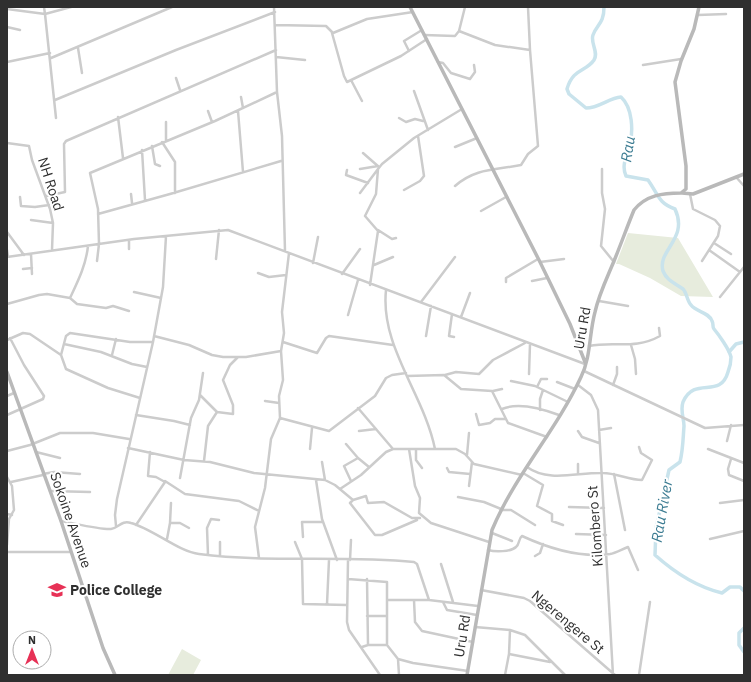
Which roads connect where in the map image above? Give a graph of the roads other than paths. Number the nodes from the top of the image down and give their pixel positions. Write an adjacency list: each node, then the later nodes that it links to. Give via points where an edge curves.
1 (44, 7): 12 (street)
2 (71, 7): 12 (street)
3 (172, 7): 23 (street)
4 (274, 7): 10 (street)
5 (410, 7): 11 (street)
6 (465, 7): 19 (street)
7 (528, 7): 25 (street)
8 (699, 7): 13 (street)
9 (7, 9): 12 (street)
10 (275, 12): 15 (street); 43 (street)
11 (413, 12): 18 (street); 20 (street, via 367,19)
12 (45, 14): 27 (street)
13 (698, 14): 14 (street); 30 (street)
14 (726, 14)
15 (275, 25): 20 (street, via 326,26); 24 (street)
16 (7, 27): 17 (street)
17 (20, 30)
18 (422, 30): 21 (street); 26 (street, via 404,41)
19 (459, 32): 21 (street, via 453,36); 25 (street, via 495,45)
20 (332, 33): 38 (street, via 345,81)
21 (424, 35): 22 (street)
22 (426, 39): 26 (street); 33 (street)
23 (78, 48): 29 (street); 36 (street)
24 (276, 50): 28 (street); 39 (street)
25 (530, 50): 69 (street, via 538,144 521,165)
26 (409, 52): 38 (street)
27 (50, 53): 29 (street); 32 (street)
28 (276, 57): 31 (street); 41 (street)
29 (51, 58): 43 (street)
30 (681, 59): 35 (street); 82 (street, via 675,82 686,166 686,188)
31 (305, 60)
32 (7, 62)
33 (438, 62): 34 (street, via 443,63 451,73 470,79 475,72); 46 (street)
34 (474, 65)
35 (643, 65)
36 (82, 73)
37 (176, 78): 39 (street)
38 (351, 80): 44 (street)
39 (180, 90): 49 (street)
40 (414, 91): 52 (street)
41 (277, 92): 45 (street); 66 (street)
42 (241, 97): 45 (street)
43 (55, 100): 50 (street)
44 (362, 101)
45 (243, 108): 48 (street)
46 (462, 109): 55 (street); 57 (street)
47 (208, 111): 54 (street)
48 (238, 111): 54 (street); 73 (street)
49 (118, 117): 65 (street); 85 (street, via 66,141 66,192)
50 (56, 118)
51 (399, 118): 52 (street, via 406,122 415,119)
52 (423, 121): 55 (street)
53 (166, 122): 58 (street)
54 (212, 122): 58 (street)
55 (428, 130): 56 (street)
56 (418, 136): 68 (street); 79 (street, via 424,176)
57 (476, 138): 62 (street); 69 (street)
58 (166, 140): 59 (street)
59 (162, 142): 61 (street); 80 (street, via 175,162)
60 (7, 143): 85 (street, NH Road, via 29,146)
61 (152, 146): 63 (street); 67 (street, via 155,164)
62 (455, 147)
63 (142, 150): 65 (street); 88 (street)
64 (363, 153): 68 (street)
65 (123, 158): 92 (street, via 90,173)
66 (281, 161): 73 (street); 110 (street)
67 (160, 166)
68 (378, 167): 70 (street); 76 (street); 96 (street, via 376,194 365,217)
69 (492, 168): 77 (street, via 473,174); 87 (street)
70 (360, 169)
71 (602, 169): 123 (street, via 605,214 601,246)
72 (347, 170): 76 (street, via 346,176)
73 (243, 172): 80 (street)
74 (744, 174): 75 (street)
75 (736, 177): 78 (street); 84 (street)
76 (368, 183): 81 (street)
77 (455, 186)
78 (744, 186)
79 (404, 190)
80 (175, 193): 88 (street)
81 (360, 193)
82 (681, 193): 84 (street, Uru Rd); 123 (street, Uru Rd, via 657,195 634,210)
83 (131, 194): 89 (street)
84 (690, 194): 102 (street, via 693,209 718,223 719,234)
85 (46, 196): 90 (street, NH Road)
86 (20, 197): 90 (street, via 21,206)
87 (506, 197): 91 (street); 121 (street)
88 (145, 200): 89 (street)
89 (132, 204): 92 (street)
90 (49, 205): 94 (street, NH Road)
91 (481, 211)
92 (98, 214): 103 (street)
93 (31, 220): 94 (street)
94 (53, 224): 108 (street, NH Road)
95 (219, 230): 98 (street); 110 (street, via 228,230); 118 (street)
96 (378, 230): 100 (street, via 392,239); 125 (street)
97 (7, 232): 114 (street)
98 (166, 236): 101 (street); 144 (street)
99 (318, 237): 124 (street)
100 (396, 238)
101 (129, 240): 103 (street); 105 (street)
102 (714, 243): 109 (street); 113 (street)
103 (99, 244): 104 (street); 120 (street)
104 (88, 246): 108 (street); 143 (street, via 84,267)
105 (129, 249)
106 (360, 249): 132 (street)
107 (7, 250): 115 (street)
108 (52, 250): 112 (street)
109 (709, 250): 122 (street); 129 (street)
110 (285, 251): 111 (street)
111 (289, 253): 124 (street); 133 (street)
112 (30, 254): 114 (street); 127 (street)
113 (731, 254)
114 (24, 255): 115 (street)
115 (8, 257)
116 (393, 257): 125 (street)
117 (454, 257): 146 (street)
118 (216, 259)
119 (564, 259): 121 (street)
120 (97, 261)
121 (539, 261): 134 (street); 136 (street, via 510,274)
122 (702, 261)
123 (614, 262): 145 (street, Uru Rd)
124 (313, 263): 132 (street)
125 (374, 266): 138 (street)
126 (744, 267): 129 (street)
127 (32, 268): 128 (street); 131 (street)
128 (22, 269)
129 (740, 272): 142 (street)
130 (258, 273): 133 (street, via 269,277)
131 (32, 274)
132 (342, 274): 135 (street)
133 (286, 275): 161 (street, via 282,312)
134 (547, 278): 137 (street); 172 (street, via 570,324)
135 (358, 280): 138 (street); 152 (street)
136 (506, 282)
137 (532, 282)
138 (370, 285): 139 (street)
139 (386, 290): 146 (street); 165 (street, via 385,313)
140 (134, 292): 144 (street)
141 (470, 293): 153 (street)
142 (720, 297)
143 (70, 298): 147 (street, via 43,294); 150 (street, via 77,304 106,308 113,306)
144 (161, 298): 155 (street)
145 (598, 300): 149 (street); 167 (street, Uru Rd)
146 (421, 302): 148 (street)
147 (7, 304)
148 (431, 306): 151 (street); 156 (street)
149 (628, 306)
150 (129, 311)
151 (452, 314): 153 (street); 157 (street, via 449,336)
152 (348, 316)
153 (461, 317): 162 (street)
154 (659, 328): 166 (street, via 659,337)
155 (154, 336): 160 (street); 171 (street, via 195,347 212,355)
156 (426, 336)
157 (454, 337)
158 (9, 339): 169 (street, via 24,333 30,334); 200 (street, via 44,395 42,399)
159 (116, 339): 160 (street); 163 (street, via 70,333); 170 (street)
160 (153, 342): 173 (street)
161 (283, 342): 165 (street, via 317,353 329,336); 168 (street)
162 (525, 342): 164 (street); 181 (street, via 493,360 480,374 456,372)
163 (64, 344): 169 (street); 170 (street)
164 (530, 344): 172 (street); 178 (street)
165 (393, 345): 180 (street)
166 (631, 345): 167 (street); 179 (street)
167 (589, 346): 172 (street, Uru Rd)
168 (281, 351): 171 (street); 197 (street, via 283,380)
169 (61, 355): 194 (street, via 66,369 108,388)
170 (112, 355): 173 (street, via 132,364)
171 (239, 357): 202 (street, via 230,365 223,381 234,412 230,415)
172 (585, 363): 175 (street, Uru Rd)
173 (147, 367): 194 (street)
174 (617, 367): 185 (street)
175 (584, 371): 185 (street); 187 (street, Uru Rd)
176 (7, 372): 191 (street, Sokoine Avenue)
177 (203, 373): 192 (street)
178 (529, 374)
179 (636, 374)
180 (406, 375): 181 (street); 198 (street, via 392,375 386,378 377,394); 231 (street, via 428,422)
181 (444, 375): 190 (street, via 461,389)
182 (547, 379): 186 (street, via 541,379)
183 (511, 381): 186 (street)
184 (557, 382): 187 (street)
185 (613, 385): 210 (street, via 685,416 706,428)
186 (537, 387): 189 (street)
187 (576, 387): 196 (street, Uru Rd); 215 (street, Kilombero St, via 595,400)
188 (502, 389): 190 (street)
189 (543, 390): 196 (street); 201 (street)
190 (492, 391): 199 (street)
191 (14, 393): 193 (street); 200 (street, Sokoine Avenue)
192 (200, 395): 202 (street); 209 (street)
193 (7, 396)
194 (140, 398): 205 (street)
195 (265, 401): 197 (street)
196 (568, 402): 206 (street, Uru Rd)
197 (279, 403): 207 (street)
198 (358, 408): 212 (street, via 329,431); 214 (street)
199 (502, 409): 201 (street, via 510,406); 208 (street)
200 (19, 410): 204 (street); 223 (street, Sokoine Avenue)
201 (540, 410): 206 (street)
202 (218, 412): 241 (street, via 208,426)
203 (476, 414): 208 (street, via 479,425 494,419)
204 (7, 415)
205 (136, 415): 209 (street); 220 (street)
206 (560, 415): 219 (street, Uru Rd)
207 (280, 418): 212 (street); 253 (street, via 271,439)
208 (505, 419): 219 (street, via 511,425)
209 (190, 425): 240 (street)
210 (731, 425): 211 (street); 221 (street)
211 (744, 425)
212 (312, 428): 227 (street)
213 (611, 428): 215 (street)
214 (376, 429): 216 (street); 228 (street)
215 (599, 430): 222 (street, Kilombero St)
216 (359, 431)
217 (578, 431): 222 (street, via 582,437)
218 (469, 433): 236 (street)
219 (547, 437): 247 (street, Uru Rd)
220 (129, 439): 223 (street, via 93,433 64,433); 226 (street)
221 (727, 441)
222 (599, 443): 250 (street, Kilombero St)
223 (32, 444): 233 (street); 234 (street, Sokoine Avenue)
224 (346, 444): 238 (street)
225 (640, 447): 257 (street, via 640,453 652,460 643,479)
226 (128, 448): 235 (street); 289 (street, via 116,505)
227 (310, 449)
228 (394, 449): 229 (street); 246 (street, via 386,452)
229 (409, 449): 230 (street); 281 (street, via 415,486 420,498 419,513)
230 (416, 449): 231 (street); 248 (street, via 416,460)
231 (435, 449): 236 (street, via 451,448)
232 (708, 449): 239 (street)
233 (7, 451)
234 (36, 452): 237 (street); 251 (street, Sokoine Avenue)
235 (150, 452): 240 (street); 262 (street, via 148,476)
236 (467, 455): 243 (street)
237 (60, 458)
238 (358, 458): 246 (street); 263 (street, via 344,466)
239 (731, 459): 244 (street); 264 (street, via 729,475)
240 (184, 460): 241 (street); 259 (street)
241 (204, 461): 253 (street)
242 (322, 462): 261 (street)
243 (472, 462): 254 (street); 255 (street)
244 (744, 463)
245 (578, 464): 256 (street)
246 (370, 467): 263 (street)
247 (527, 467): 255 (street, Uru Rd); 256 (street, via 542,474)
248 (422, 468)
249 (447, 468): 254 (street, via 448,472)
250 (601, 472): 256 (street); 257 (street); 276 (street, Kilombero St)
251 (43, 474): 252 (street); 265 (street); 268 (street, Sokoine Avenue)
252 (80, 474)
253 (266, 474): 260 (street); 278 (street)
254 (470, 474): 266 (street)
255 (522, 474): 277 (street, Uru Rd); 288 (street, via 542,484 536,505 552,514 552,521)
256 (578, 474)
257 (614, 474): 291 (street)
258 (7, 477): 265 (street)
259 (180, 478)
260 (316, 480): 261 (street); 284 (street)
261 (325, 480): 267 (street)
262 (165, 481): 278 (street, via 186,494 239,501); 286 (street)
263 (352, 481): 267 (street)
264 (744, 481)
265 (11, 482): 280 (street, via 14,510)
266 (468, 486)
267 (340, 489): 271 (street)
268 (49, 491): 269 (street); 283 (street, Sokoine Avenue)
269 (90, 492)
270 (458, 497): 277 (street, via 484,502)
271 (353, 500): 281 (street, via 366,496 368,503 384,502 412,518); 281 (street, via 350,503 375,535 382,535)
272 (744, 500): 273 (street)
273 (720, 502)
274 (171, 503): 285 (street)
275 (569, 507): 276 (street)
276 (604, 508): 295 (street, Kilombero St)
277 (501, 509): 287 (street, via 511,510); 293 (street, Uru Rd)
278 (258, 511): 313 (street, via 254,530)
279 (7, 514): 280 (street)
280 (12, 515): 305 (street, via 9,519)
281 (422, 518): 303 (street)
282 (219, 520): 310 (street, via 212,520 207,525)
283 (60, 521): 289 (street, via 111,529); 308 (street, Sokoine Avenue)
284 (323, 522): 296 (street, via 302,522); 316 (street)
285 (170, 524): 290 (street, via 180,523); 297 (street)
286 (136, 525): 289 (street, via 124,522); 297 (street)
287 (535, 525)
288 (563, 525)
289 (116, 526)
290 (189, 528)
291 (625, 530)
292 (744, 531): 298 (street)
293 (492, 533): 300 (street); 303 (street, Uru Rd)
294 (576, 534): 295 (street)
295 (606, 535): 309 (street, Kilombero St)
296 (303, 537)
297 (167, 539): 310 (street, via 188,552)
298 (710, 539)
299 (351, 540): 317 (street)
300 (512, 541)
301 (220, 542): 311 (street)
302 (295, 542): 314 (street)
303 (489, 542): 306 (street, Uru Rd)
304 (542, 544): 306 (street, via 522,536 514,549 495,552); 309 (street, via 569,552); 312 (street, via 540,553)
305 (7, 545)
306 (488, 550): 322 (street, Uru Rd)
307 (7, 552): 308 (street)
308 (70, 552): 345 (street, Sokoine Avenue)
309 (607, 554): 319 (street, via 628,547); 350 (street, Kilombero St)
310 (208, 555): 311 (street)
311 (220, 556): 313 (street)
312 (535, 556)
313 (259, 558): 314 (street)
314 (302, 559): 315 (street); 329 (street, via 303,604)
315 (329, 560): 316 (street); 329 (street)
316 (338, 560): 317 (street)
317 (349, 560): 320 (street); 325 (street, via 415,562)
318 (441, 564): 327 (street)
319 (638, 570)
320 (348, 579): 321 (street); 330 (street)
321 (366, 579): 323 (street, via 387,582); 333 (street)
322 (481, 590): 331 (street, Uru Rd); 350 (street, Ngerengere St, via 530,601)
323 (387, 600): 324 (street); 334 (street)
324 (414, 600): 325 (street); 337 (street, via 415,622 422,631)
325 (429, 600): 326 (street)
326 (442, 602): 327 (street); 332 (street, via 447,610)
327 (453, 602): 331 (street)
328 (650, 602): 351 (street)
329 (327, 604): 330 (street)
330 (347, 605): 340 (street, via 350,630)
331 (478, 606): 332 (street, Uru Rd)
332 (477, 614): 335 (street, Uru Rd)
333 (367, 616): 334 (street); 339 (street)
334 (387, 616): 338 (street)
335 (475, 627): 336 (street); 337 (street, Uru Rd)
336 (510, 630): 341 (street); 343 (street, via 525,635)
337 (473, 642): 344 (street, Uru Rd)
338 (387, 644): 339 (street); 342 (street)
339 (368, 645): 340 (street)
340 (362, 647): 346 (street)
341 (509, 654): 343 (street); 348 (street)
342 (398, 659): 344 (street); 347 (street)
343 (551, 662): 349 (street)
344 (467, 673)
345 (115, 675)
346 (380, 675)
347 (399, 675)
348 (505, 675)
349 (565, 675)
350 (614, 675)
351 (639, 675)

